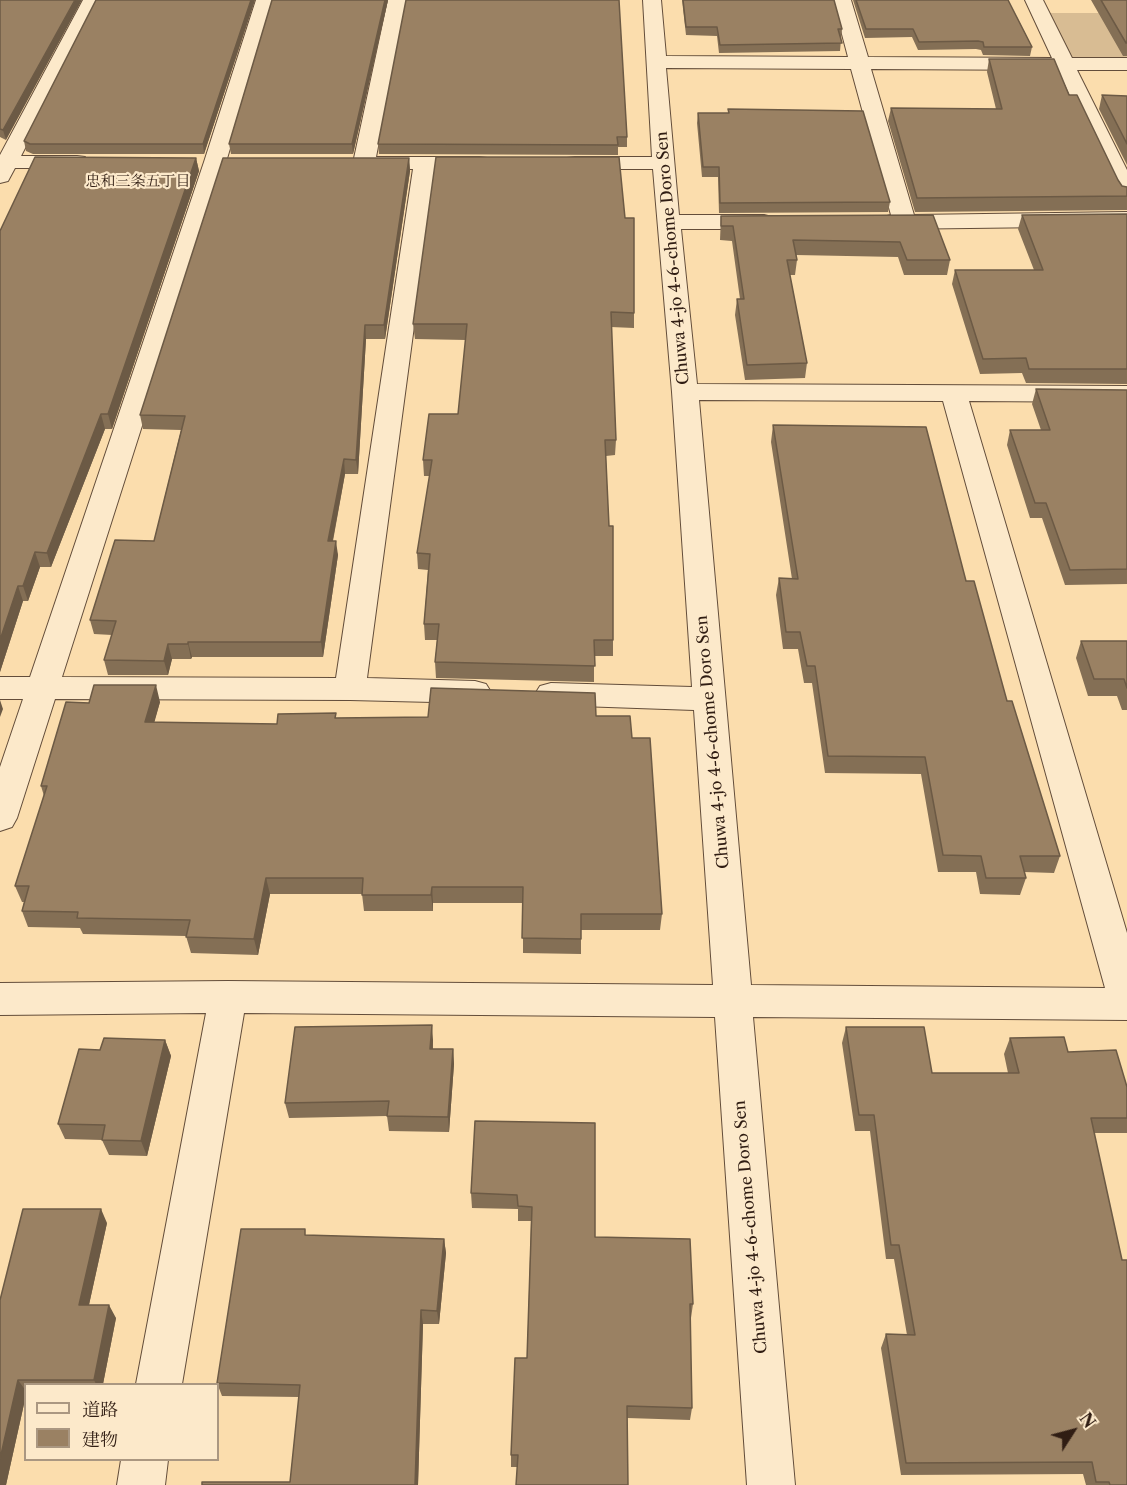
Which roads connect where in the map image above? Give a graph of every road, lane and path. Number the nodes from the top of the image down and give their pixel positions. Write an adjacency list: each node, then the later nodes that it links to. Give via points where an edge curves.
1 (92, 0): 18 (street)
2 (265, 0): 29 (street)
3 (397, 0): 13 (street)
4 (652, 0): 7 (street, Chuwa 4-jo 4-6-chome Doro Sen)
5 (842, 0): 8 (street)
6 (1034, 0): 9 (street)
7 (657, 62): 8 (street); 17 (street, Chuwa 4-jo 4-6-chome Doro Sen)
8 (861, 62): 9 (street); 24 (street)
9 (1064, 64): 10 (street); 19 (street)
10 (1127, 64)
11 (100, 162): 18 (street)
12 (341, 162): 13 (street)
13 (363, 163): 14 (street)
14 (425, 163): 15 (street); 30 (street)
15 (497, 163)
16 (556, 163): 17 (street)
17 (663, 163): 21 (street, Chuwa 4-jo 4-6-chome Doro Sen)
18 (2, 167)
19 (1127, 193)
20 (1127, 219): 24 (street)
21 (670, 222): 22 (street); 25 (street, Chuwa 4-jo 4-6-chome Doro Sen)
22 (787, 222)
23 (869, 222): 24 (street)
24 (904, 222)
25 (685, 392): 26 (street); 31 (street, Chuwa 4-jo 4-6-chome Doro Sen)
26 (954, 394): 27 (street); 34 (street)
27 (1127, 394)
28 (0, 688): 29 (street)
29 (44, 688): 30 (street); 32 (street)
30 (350, 689): 31 (street)
31 (709, 699): 36 (street, Chuwa 4-jo 4-6-chome Doro Sen)
32 (0, 818)
33 (228, 997): 35 (street); 36 (street); 38 (street)
34 (1127, 997)
35 (0, 999)
36 (733, 1000): 37 (street); 41 (street, Chuwa 4-jo 4-6-chome Doro Sen)
37 (1127, 1004)
38 (159, 1383)
39 (145, 1461): 40 (street)
40 (141, 1485)
41 (771, 1485)

